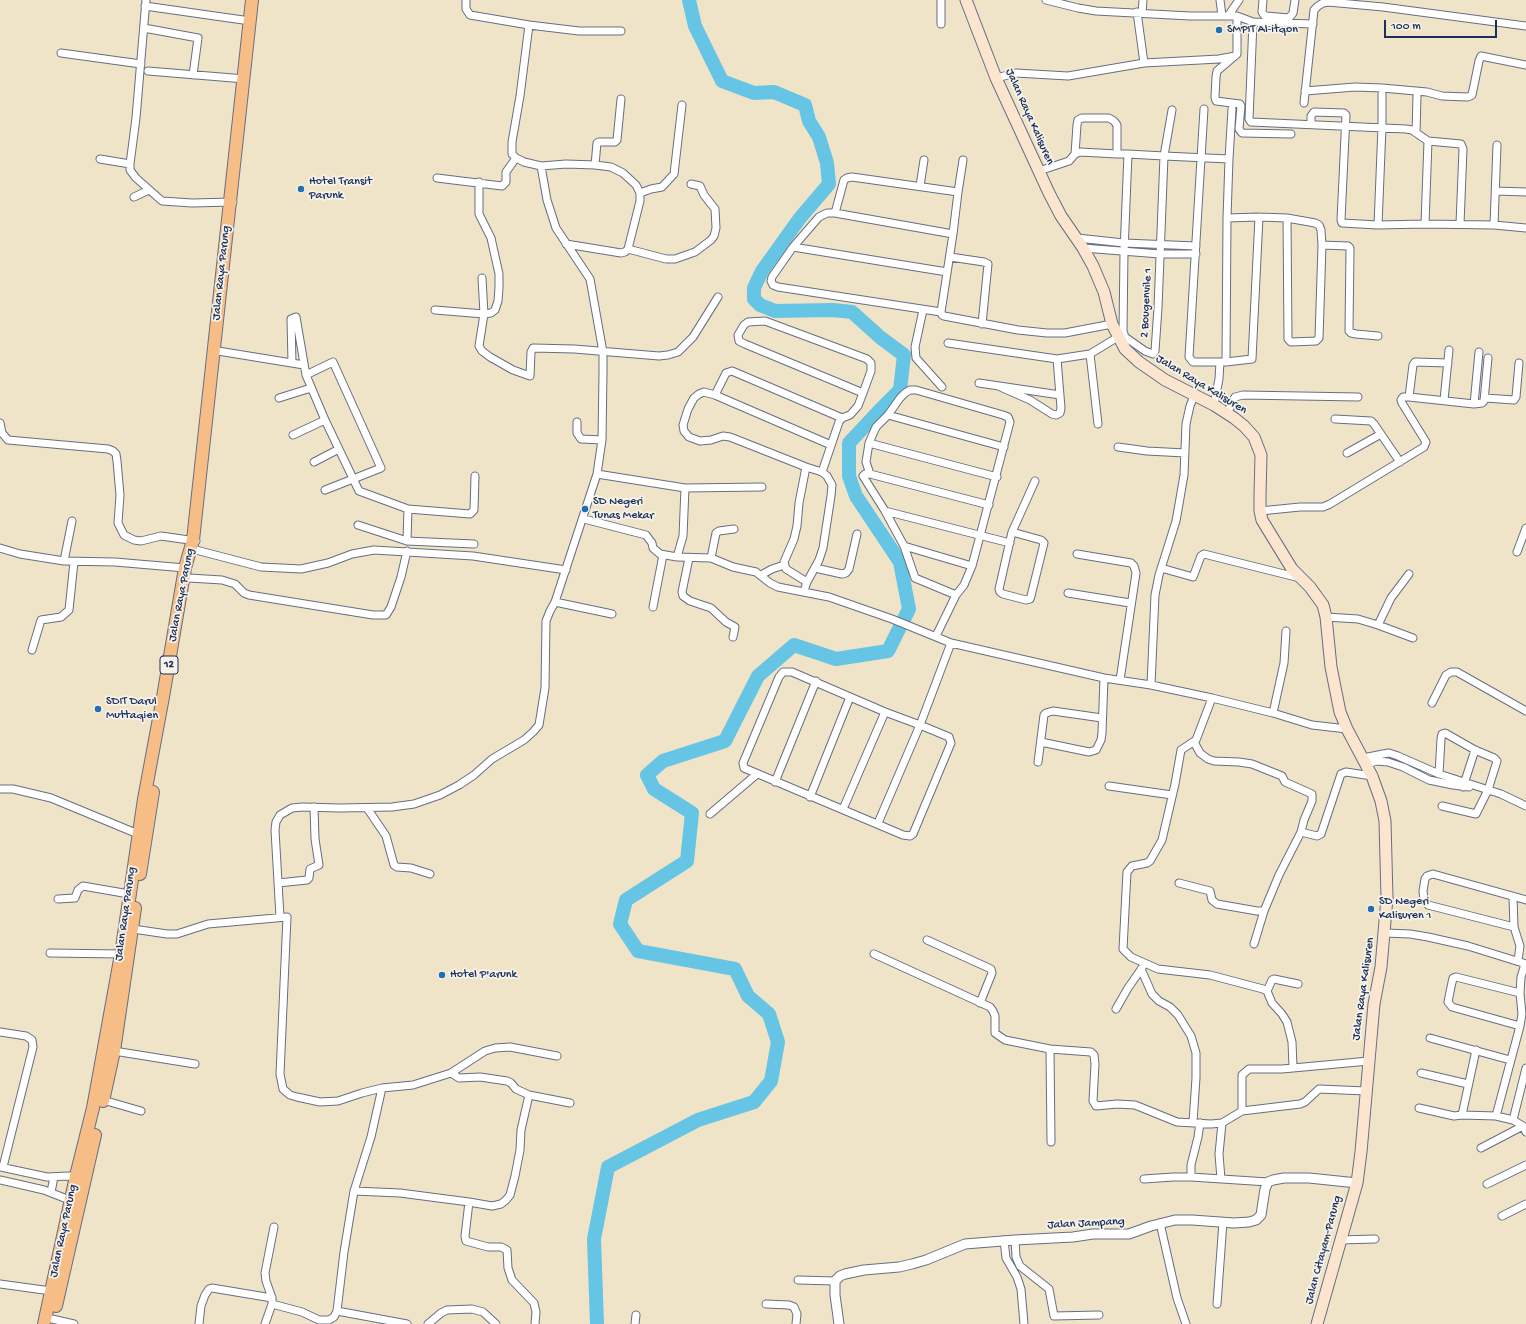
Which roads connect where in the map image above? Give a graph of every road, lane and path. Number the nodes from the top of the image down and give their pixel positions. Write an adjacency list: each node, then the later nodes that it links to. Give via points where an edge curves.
1 (252, 0): 16 (highway, Jalan Raya Parung / 12)
2 (258, 0): 32 (highway, Jalan Raya Parung / 12)
3 (466, 0): 20 (street, via 466,9 470,14)
4 (941, 0): 18 (street)
5 (966, 0): 31 (main road, Jalan Raya Kalisuren)
6 (1046, 0): 13 (street, via 1096,11)
7 (1143, 0): 13 (street)
8 (1220, 0): 14 (street)
9 (1239, 0): 14 (street)
10 (1263, 0): 11 (street, via 1264,15 1289,18 1293,13)
11 (1295, 0)
12 (145, 3): 16 (street); 22 (street)
13 (1139, 12): 14 (street); 26 (street)
14 (1225, 16): 15 (street)
15 (1238, 16): 17 (street); 25 (street, via 1238,54)
16 (250, 20): 32 (highway, Jalan Raya Parung / 12)
17 (1253, 22): 19 (street); 42 (street, via 1249,119 1251,122)
18 (941, 24)
19 (1313, 24): 21 (street, via 1314,10 1322,3 1328,2); 33 (street)
20 (529, 25): 23 (street, via 579,31); 53 (street, via 512,142 512,154)
21 (1526, 26)
22 (144, 28): 27 (street); 30 (street, via 198,38)
23 (621, 31)
24 (62, 53): 27 (street)
25 (1235, 56): 26 (street); 46 (street, via 1217,71 1216,101 1242,106 1242,133)
26 (1144, 63): 31 (street, via 1068,76 1016,73)
27 (141, 64): 59 (street)
28 (1526, 65): 33 (street, via 1482,56 1472,95 1468,97 1355,87)
29 (148, 71): 30 (street)
30 (194, 75): 32 (street)
31 (996, 78): 62 (main road, Jalan Raya Kalisuren)
32 (246, 79): 73 (highway, Jalan Raya Parung / 12)
33 (1305, 91): 37 (street)
34 (1382, 94): 44 (street)
35 (1416, 95): 45 (street)
36 (621, 99): 60 (street, via 616,140 597,143)
37 (1304, 103)
38 (682, 105): 71 (street, via 674,174 662,187)
39 (1204, 109): 54 (street)
40 (1232, 109): 56 (street)
41 (1172, 110): 52 (street, 2 Bougenvile 1)
42 (1311, 124): 43 (street); 43 (street, via 1312,113 1323,113 1345,114)
43 (1346, 125): 44 (street); 78 (street, via 1341,220 1344,224)
44 (1382, 127): 45 (street, via 1406,128); 78 (street)
45 (1416, 133): 47 (street)
46 (1290, 134)
47 (1428, 140): 79 (street); 80 (street, via 1458,143 1462,146)
48 (1497, 145): 68 (street)
49 (1075, 154): 50 (street); 50 (street, via 1077,125 1078,120 1082,118 1109,118 1114,121 1117,125); 62 (street, via 1069,161)
50 (1117, 154): 51 (street)
51 (1128, 154): 52 (street); 86 (street)
52 (1164, 156): 54 (street); 88 (street, 2 Bougenvile 1)
53 (516, 158): 61 (street); 64 (street, via 506,172 505,185)
54 (1201, 158): 56 (street); 89 (street)
55 (100, 159): 59 (street)
56 (1229, 159): 76 (street)
57 (924, 160): 66 (street)
58 (963, 160): 69 (street)
59 (130, 164): 67 (street, via 130,170)
60 (595, 165): 61 (street); 71 (street, via 611,167 623,174 636,185)
61 (541, 166): 85 (street, via 547,200 556,228)
62 (1039, 171): 84 (main road, Jalan Raya Kalisuren, via 1061,216)
63 (437, 178): 64 (street)
64 (479, 182): 103 (street, via 479,214 491,238 499,274 495,310)
65 (691, 184): 92 (street, via 700,186 715,209 714,236 695,252 675,259)
66 (920, 186): 69 (street); 74 (street, via 846,178)
67 (149, 190): 72 (street); 73 (street, via 162,201)
68 (1496, 191): 70 (street); 81 (street)
69 (958, 192): 83 (street)
70 (1526, 192)
71 (640, 193): 92 (street)
72 (134, 197)
73 (231, 202): 110 (highway, Jalan Raya Parung / 12); 182 (highway, Jalan Raya Parung / 12)
74 (835, 213): 83 (street); 90 (street, via 819,217)
75 (1259, 217): 76 (street); 77 (street); 116 (street, via 1253,357 1251,360)
76 (1227, 218): 116 (street)
77 (1287, 218): 87 (street, via 1319,225); 87 (street, via 1288,339 1291,342 1316,341 1319,338)
78 (1378, 224): 79 (street)
79 (1425, 224): 80 (street)
80 (1460, 224): 81 (street)
81 (1494, 225): 82 (street)
82 (1526, 228)
83 (953, 234): 96 (street)
84 (1077, 238): 86 (street); 91 (main road, Jalan Raya Kalisuren)
85 (566, 244): 92 (street, via 620,253); 111 (street, via 590,279)
86 (1124, 244): 88 (street); 93 (street)
87 (1322, 245): 106 (street, via 1350,248 1349,330 1351,333)
88 (1160, 246): 89 (street); 94 (street, 2 Bougenvile 1)
89 (1196, 246): 95 (street)
90 (793, 247): 97 (street); 101 (street, via 772,277 773,285)
91 (1083, 248): 93 (street); 105 (main road, Jalan Raya Kalisuren, via 1104,292)
92 (628, 249)
93 (1124, 252): 94 (street); 94 (street, 2 Bougenvile 1, via 1123,330 1125,337 1150,354 1154,353)
94 (1160, 254): 95 (street)
95 (1196, 254): 116 (street, via 1188,357 1193,362)
96 (950, 257): 97 (street); 104 (street, via 988,264)
97 (947, 272): 102 (street)
98 (482, 278): 103 (street)
99 (718, 297): 111 (street, via 693,337 678,352 659,356)
100 (435, 310): 103 (street)
101 (923, 310): 102 (street); 124 (street, via 915,347 916,358)
102 (941, 312): 104 (street, via 944,316)
103 (484, 314): 111 (street, via 480,348 498,363 528,377 531,375 533,348)
104 (982, 324): 105 (street, via 1018,330 1065,333)
105 (1112, 324): 107 (main road, Jalan Raya Kalisuren)
106 (1378, 336)
107 (1118, 337): 113 (street); 129 (main road, Jalan Raya Kalisuren, via 1125,349 1139,362)
108 (948, 343): 115 (street)
109 (1449, 350): 117 (street)
110 (218, 351): 119 (street); 182 (highway, Jalan Raya Parung / 12)
111 (602, 352): 147 (street)
112 (1479, 352): 135 (street)
113 (1090, 354): 115 (street); 144 (street)
114 (1488, 358): 133 (street)
115 (1057, 359): 128 (street)
116 (1223, 362): 136 (street)
117 (1448, 363): 131 (street, via 1414,362); 134 (street)
118 (1519, 363): 133 (street, via 1514,400)
119 (292, 364): 120 (street); 120 (street, via 292,318 296,317)
120 (304, 365): 121 (street)
121 (306, 375): 125 (street); 163 (street, via 333,362 381,468)
122 (979, 383): 123 (street)
123 (998, 386): 128 (street); 128 (street, via 1056,415 1060,413 1061,408)
124 (942, 387)
125 (311, 388): 132 (street); 141 (street)
126 (863, 393): 126 (street, via 872,368 869,360 765,321 748,322 738,335 739,341 745,344); 139 (street, via 855,410)
127 (715, 395): 139 (street, via 726,373 732,371); 149 (street); 157 (street, via 704,392 694,398 683,425 689,437 700,441 730,437)
128 (1060, 395)
129 (1194, 396): 136 (main road, Jalan Raya Kalisuren); 154 (street, via 1186,424)
130 (1358, 397): 137 (street, via 1243,394 1235,397)
131 (1409, 397): 134 (street); 156 (street, via 1403,397 1402,403 1426,444)
132 (279, 398)
133 (1485, 398): 135 (street, via 1482,403)
134 (1444, 400): 135 (street)
135 (1474, 404)
136 (1214, 405): 137 (main road, Jalan Raya Kalisuren)
137 (1228, 414): 170 (main road, Jalan Raya Kalisuren, via 1254,437 1261,455)
138 (888, 415): 148 (street, via 876,428); 150 (street); 150 (street, via 905,392 916,390 1008,417 1010,422)
139 (842, 418): 149 (street)
140 (1335, 418): 145 (street, via 1371,421)
141 (325, 420): 146 (street); 152 (street)
142 (577, 422): 147 (street, via 577,433 581,439)
143 (0, 423): 182 (street, via 2,433 8,440 113,451 116,454 119,488 118,523 124,535 141,541 161,536)
144 (1098, 424)
145 (1381, 434): 153 (street); 156 (street)
146 (293, 435)
147 (602, 440): 159 (street)
148 (869, 443): 160 (street, via 866,462); 162 (street)
149 (830, 445): 158 (street)
150 (1004, 447): 162 (street)
151 (1118, 447): 154 (street)
152 (339, 450): 155 (street); 163 (street)
153 (1347, 453)
154 (1185, 454): 198 (street, via 1176,521)
155 (314, 462)
156 (1400, 462): 170 (street, via 1330,504)
157 (806, 467): 158 (street); 195 (street, via 796,532)
158 (822, 472): 197 (street, via 832,485 823,548)
159 (597, 474): 166 (street); 172 (street)
160 (870, 474): 168 (street); 171 (street, via 865,474 863,478)
161 (474, 476): 169 (street, via 474,510 470,514)
162 (997, 477): 168 (street)
163 (353, 479): 167 (street); 169 (street, via 359,490)
164 (1035, 481): 177 (street)
165 (762, 487): 166 (street)
166 (685, 488): 190 (street, via 683,536)
167 (325, 490)
168 (989, 505): 179 (street)
169 (408, 509): 180 (street)
170 (1260, 510): 203 (main road, Jalan Raya Kalisuren, via 1262,520 1285,559)
171 (885, 511): 179 (street); 184 (street)
172 (584, 519): 189 (street, via 643,534 649,537 656,552); 199 (street)
173 (72, 521): 193 (street)
174 (358, 525): 180 (street)
175 (1526, 528): 187 (street)
176 (734, 529): 192 (street, via 716,533)
177 (1012, 532): 181 (street); 181 (street, via 1041,540 1044,544 1030,599 1000,592)
178 (857, 534): 197 (street, via 846,573)
179 (981, 536): 181 (street); 196 (street)
180 (407, 541): 183 (street)
181 (1010, 543)
182 (196, 544): 186 (street, via 248,565 301,569 364,551); 200 (highway, Jalan Raya Parung / 12)
183 (474, 544)
184 (904, 546): 196 (street); 207 (street, via 915,578)
185 (0, 548): 193 (street)
186 (407, 551): 199 (street, via 473,556); 200 (street, via 401,577 386,615 248,595 235,584)
187 (1517, 552)
188 (1077, 554): 209 (street, via 1131,563 1136,573)
189 (663, 555): 190 (street); 210 (street)
190 (677, 557): 191 (street)
191 (689, 558): 192 (street); 216 (street, via 683,596 711,608 735,627)
192 (711, 558): 202 (street)
193 (64, 561): 194 (street)
194 (74, 562): 200 (street, via 115,562); 219 (street, via 69,610 61,617 41,620)
195 (784, 565): 202 (street); 204 (street)
196 (972, 566): 207 (street, via 964,585)
197 (815, 568): 204 (street)
198 (1161, 568): 203 (street, via 1193,577 1204,554); 223 (street, via 1155,594)
199 (566, 570): 208 (street)
200 (187, 573): 255 (highway, Jalan Raya Parung / 12, via 170,656)
201 (1409, 574): 213 (street, via 1391,598)
202 (761, 575): 205 (street, via 778,587)
203 (1301, 578): 212 (main road, Jalan Raya Kalisuren, via 1323,605)
204 (807, 582): 205 (street)
205 (804, 591): 215 (street, via 822,594)
206 (1068, 593): 209 (street)
207 (956, 595): 215 (street)
208 (555, 602): 211 (street); 251 (street, via 546,621 544,694 539,725 534,732 492,759 459,785 440,794 414,804)
209 (1130, 603): 221 (street)
210 (654, 607)
211 (612, 614)
212 (1326, 617): 213 (street, via 1358,619); 232 (main road, Jalan Raya Kalisuren, via 1331,667 1340,712)
213 (1378, 625): 217 (street)
214 (1286, 631): 229 (street, via 1284,663)
215 (936, 636): 218 (street)
216 (733, 637)
217 (1413, 638)
218 (951, 644): 220 (street); 231 (street)
219 (32, 650)
220 (1104, 678): 221 (street); 230 (street)
221 (1120, 680): 223 (street)
222 (816, 681): 224 (street); 238 (street, via 792,672 781,673 743,763 744,768); 241 (street)
223 (1151, 684): 225 (street)
224 (850, 697): 228 (street); 247 (street)
225 (1212, 698): 229 (street); 234 (street)
226 (1432, 703): 227 (street, via 1446,675 1457,672)
227 (1526, 711)
228 (885, 712): 231 (street); 252 (street)
229 (1273, 713): 232 (street, via 1312,725)
230 (1102, 718): 233 (street, via 1048,711 1044,715); 233 (street, via 1101,740 1092,752)
231 (920, 725): 254 (street); 254 (street, via 949,737 951,743 913,834 903,835)
232 (1347, 729): 236 (main road, Jalan Raya Kalisuren)
233 (1041, 742): 237 (street)
234 (1194, 742): 246 (street, via 1181,750); 256 (street, via 1200,753 1208,759 1252,764 1282,776 1285,782 1312,794 1312,801)
235 (1475, 750): 239 (street, via 1444,734); 242 (street); 245 (street, via 1497,761)
236 (1365, 761): 239 (street, via 1389,753); 240 (main road, Jalan Raya Kalisuren); 242 (street, via 1388,762 1429,780)
237 (1038, 762)
238 (757, 774): 241 (street); 253 (street)
239 (1439, 774): 242 (street)
240 (1372, 776): 256 (street, via 1348,772 1341,774 1320,834 1317,836); 268 (main road, Jalan Raya Kalisuren, via 1385,821)
241 (775, 782): 247 (street)
242 (1464, 785): 245 (street)
243 (1109, 786): 246 (street)
244 (0, 788): 255 (street, via 51,798)
245 (1488, 790): 248 (street, via 1476,814); 249 (street)
246 (1172, 795): 275 (street, via 1162,840 1156,853 1147,863 1132,866 1127,872 1123,949)
247 (810, 796): 252 (street)
248 (1442, 806)
249 (1526, 806)
250 (314, 807): 251 (street); 258 (street, via 286,811 276,822); 258 (street, via 319,865 310,869 307,880)
251 (367, 808): 257 (street, via 386,836 394,865)
252 (843, 810): 254 (street)
253 (710, 814)
254 (878, 824)
255 (142, 827): 260 (highway, Jalan Raya Parung / 12); 267 (highway, Jalan Raya Parung / 12)
256 (1300, 832): 264 (street)
257 (430, 874)
258 (278, 883): 265 (street)
259 (1179, 883): 264 (street, via 1210,890 1212,900 1217,904)
260 (129, 894): 262 (street, via 83,886 75,898); 272 (highway, Jalan Raya Parung / 12)
261 (1513, 897): 263 (street); 266 (street); 266 (street, via 1433,874 1425,879 1423,891 1424,900 1428,905)
262 (58, 899)
263 (1526, 900)
264 (1264, 911): 270 (street)
265 (280, 918): 267 (street, via 208,924 177,934); 296 (street, via 287,917 280,1074 283,1089 290,1095 320,1102 338,1101)
266 (1514, 927): 274 (street)
267 (133, 929): 286 (highway, Jalan Raya Parung / 12)
268 (1385, 933): 274 (street, via 1428,937); 289 (main road, Jalan Raya Kalisuren, via 1374,1004)
269 (927, 940): 279 (street, via 991,969 992,973)
270 (1254, 944)
271 (50, 953): 272 (street)
272 (120, 954): 316 (highway, Jalan Raya Parung / 12)
273 (874, 954): 279 (street)
274 (1523, 963): 278 (street)
275 (1143, 967): 277 (street, via 1210,975 1258,986); 280 (street); 307 (street, via 1152,994 1178,1015 1191,1036 1196,1053)
276 (1298, 984): 277 (street, via 1274,979)
277 (1267, 991): 291 (street, via 1272,1004 1289,1026)
278 (1520, 993): 281 (street); 281 (street, via 1456,976 1453,978 1448,1002 1452,1007)
279 (980, 1003): 284 (street, via 993,1011 994,1030 999,1037 1015,1043)
280 (1116, 1009)
281 (1520, 1026): 288 (street)
282 (0, 1032): 313 (street, via 26,1036 32,1040 33,1047)
283 (1430, 1038): 285 (street)
284 (1050, 1049): 307 (street, via 1093,1053 1095,1106 1135,1106 1177,1122); 310 (street)
285 (1476, 1050): 288 (street); 295 (street)
286 (114, 1051): 290 (street); 299 (highway, Jalan Raya Parung / 12)
287 (557, 1056): 293 (street, via 510,1047 495,1048 485,1051)
288 (1510, 1060): 305 (street)
289 (1369, 1061): 291 (street); 297 (main road, Jalan Raya Kalisuren)
290 (195, 1064)
291 (1293, 1067): 303 (street, via 1246,1071 1242,1075)
292 (1526, 1070): 306 (street)
293 (451, 1073): 296 (street, via 413,1085); 298 (street, via 459,1078 480,1077 507,1081)
294 (1421, 1073): 295 (street)
295 (1468, 1084): 304 (street)
296 (382, 1088): 325 (street, via 369,1145)
297 (1366, 1091): 303 (street, via 1319,1089 1300,1104); 322 (main road, Jalan Raya Kalisuren, via 1362,1152)
298 (529, 1095): 300 (street); 328 (street, via 510,1196 500,1204 492,1206)
299 (103, 1100): 302 (street); 316 (highway, Jalan Raya Parung / 12)
300 (570, 1103)
301 (1419, 1108): 304 (street, via 1454,1116)
302 (141, 1111)
303 (1242, 1111): 308 (street)
304 (1462, 1115): 305 (street)
305 (1496, 1116): 306 (street)
306 (1513, 1120): 309 (street)
307 (1196, 1122): 308 (street); 317 (street, via 1198,1137 1191,1164)
308 (1222, 1123): 319 (street, via 1219,1154)
309 (1524, 1129): 311 (street)
310 (1051, 1142)
311 (1482, 1148)
312 (1526, 1165): 323 (street)
313 (2, 1167): 314 (street)
314 (36, 1175): 315 (street); 324 (street)
315 (54, 1177): 316 (street); 326 (street)
316 (80, 1177): 327 (highway, Jalan Raya Parung / 12)
317 (1191, 1177): 318 (street); 319 (street)
318 (1144, 1179)
319 (1221, 1179): 321 (street)
320 (0, 1180): 324 (street)
321 (1268, 1182): 322 (street, via 1284,1178); 331 (street, Jalan Jampang, via 1259,1218 1242,1223)
322 (1357, 1182): 337 (main road, Jalan Citayam-Parung)
323 (1487, 1184)
324 (34, 1187): 326 (street)
325 (354, 1191): 328 (street, via 400,1193); 345 (street)
326 (51, 1192): 327 (street)
327 (75, 1202): 341 (highway, Jalan Raya Parung / 12); 348 (highway, Jalan Raya Parung / 12, via 61,1288)
328 (469, 1202): 355 (street, via 466,1241 507,1250 512,1280 534,1303)
329 (1526, 1204): 330 (street)
330 (1502, 1216)
331 (1223, 1222): 332 (street, Jalan Jampang, via 1175,1220); 344 (street)
332 (1160, 1223): 336 (street, Jalan Jampang, via 1129,1234); 360 (street, via 1177,1298)
333 (274, 1227): 342 (street, via 265,1273)
334 (1375, 1239): 337 (street)
335 (1004, 1240): 336 (street, Jalan Jampang); 339 (street, Jalan Jampang, via 965,1244 912,1264 845,1274); 359 (street, via 1006,1258 1021,1289)
336 (1015, 1240): 347 (street, via 1016,1257 1020,1266 1049,1290 1054,1316)
337 (1340, 1240): 361 (main road, Jalan Citayam-Parung)
338 (798, 1280): 339 (street)
339 (835, 1281): 358 (street)
340 (0, 1284): 341 (street)
341 (51, 1291): 348 (highway, Jalan Raya Parung / 12)
342 (272, 1301): 345 (street, via 325,1321 332,1319); 350 (street, via 212,1288 205,1295 201,1306); 351 (street)
343 (766, 1304): 357 (street, via 794,1307 797,1314)
344 (1217, 1304)
345 (337, 1311): 352 (street)
346 (636, 1315): 356 (street)
347 (1100, 1315)
348 (49, 1322): 349 (street)
349 (74, 1324)
350 (199, 1324)
351 (264, 1324)
352 (407, 1324)
353 (428, 1324): 354 (street, via 447,1310 472,1309 483,1312)
354 (496, 1324)
355 (535, 1324)
356 (635, 1324)
357 (796, 1324)
358 (839, 1324)
359 (1024, 1324)
360 (1186, 1324)
361 (1317, 1324)

